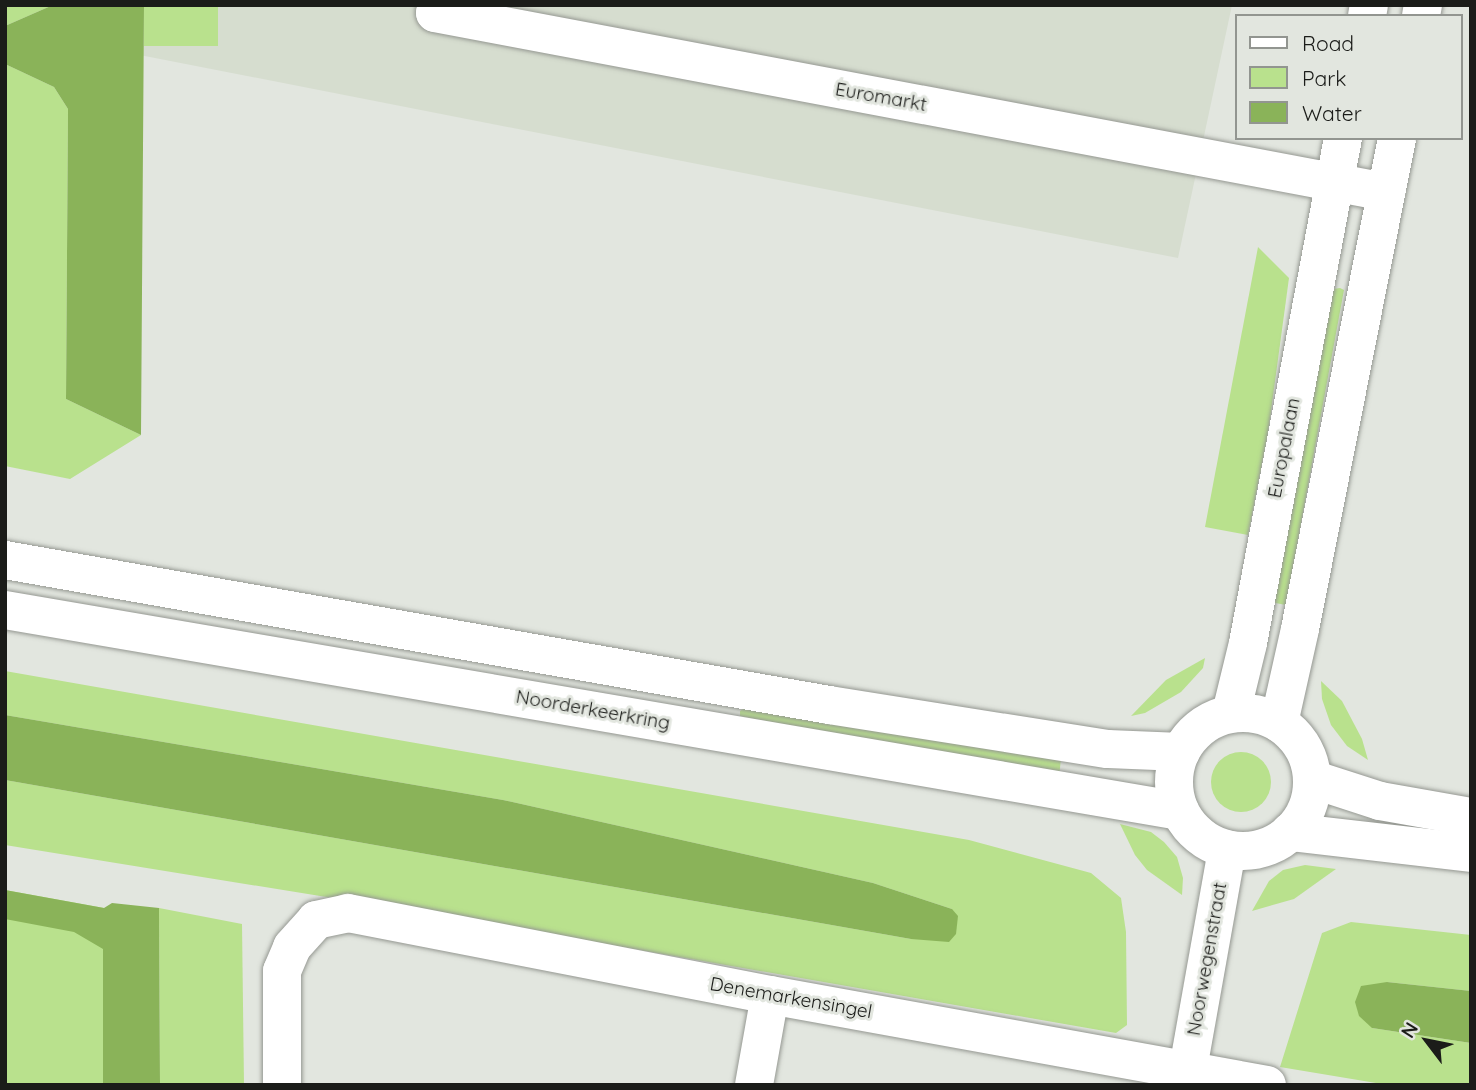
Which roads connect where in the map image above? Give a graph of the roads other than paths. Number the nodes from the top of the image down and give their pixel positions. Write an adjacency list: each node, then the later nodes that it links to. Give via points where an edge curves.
1 (437, 5): 4 (street, Euromarkt, via 435,13 449,16)
2 (1343, 140): 4 (street, Europalaan)
3 (1397, 140): 5 (street)
4 (1335, 182): 5 (street); 8 (street, Europalaan)
5 (1386, 192): 9 (street)
6 (5, 560): 10 (street, via 829,705 1108,749)
7 (5, 610): 12 (street, Noorderkeerkring)
8 (1231, 713): 9 (street, via 1255,714); 10 (street, via 1201,726)
9 (1279, 723): 11 (street, via 1302,747)
10 (1181, 752): 12 (street, via 1174,782)
11 (1312, 779): 13 (street, via 1380,801); 14 (street, via 1307,808)
12 (1180, 811): 15 (street, via 1205,839)
13 (1471, 817)
14 (1290, 832): 15 (street, via 1261,848); 16 (street)
15 (1227, 849): 18 (street, Noorwegenstraat)
16 (1471, 853)
17 (770, 995): 18 (street, Denemarkensingel); 19 (street, Denemarkensingel, via 348,913 316,920 292,947 282,971); 20 (street)
18 (1188, 1069): 21 (street, Denemarkensingel)
19 (282, 1085)
20 (754, 1085)
21 (1267, 1085)

